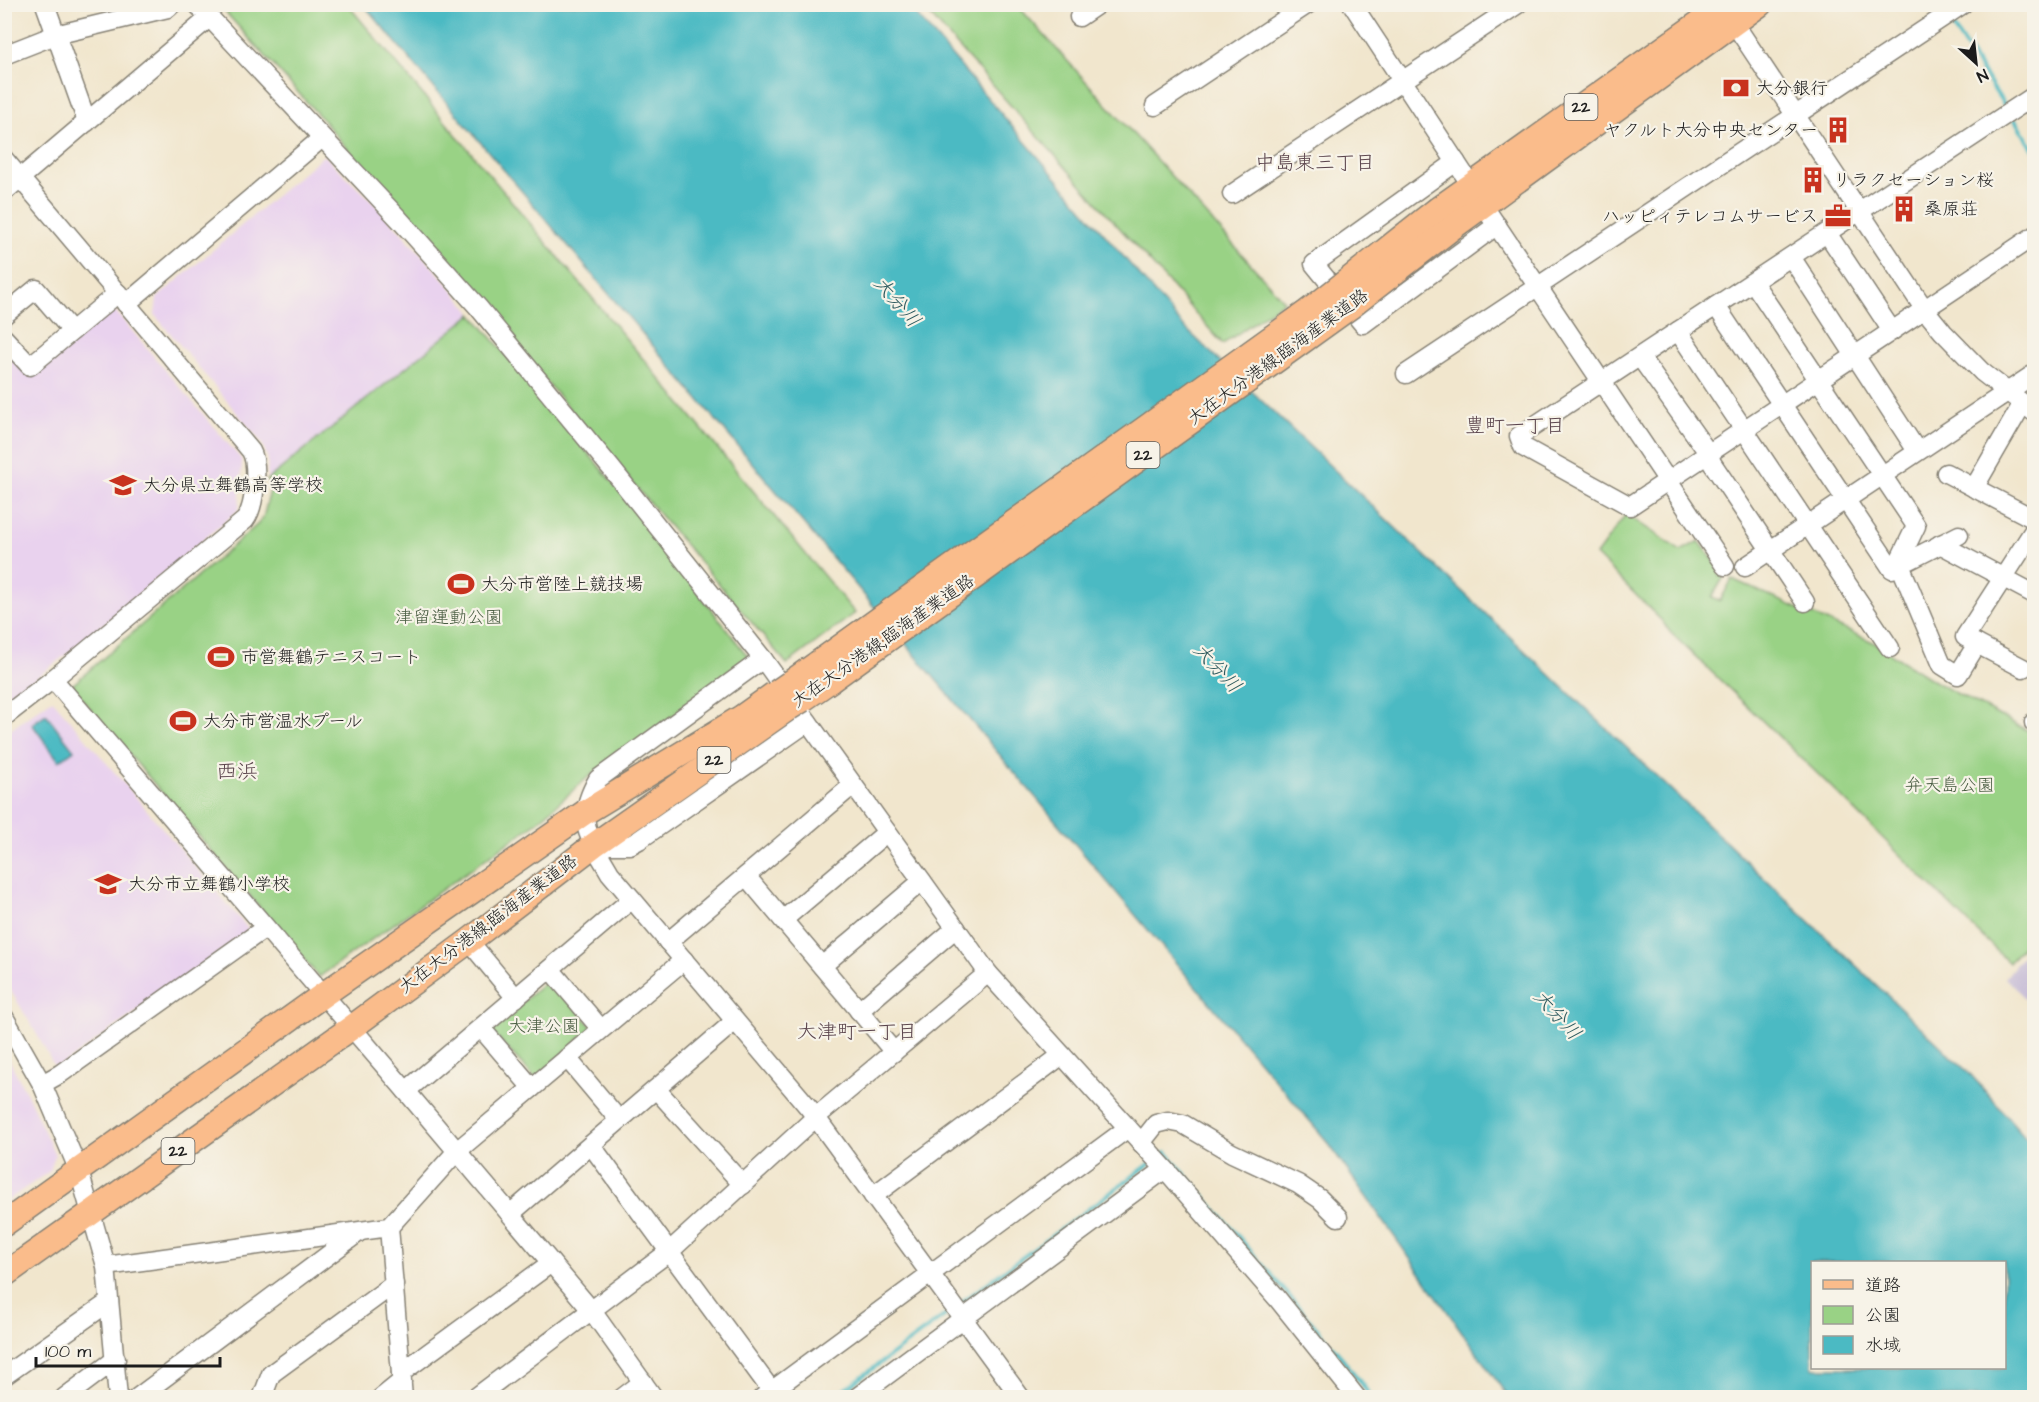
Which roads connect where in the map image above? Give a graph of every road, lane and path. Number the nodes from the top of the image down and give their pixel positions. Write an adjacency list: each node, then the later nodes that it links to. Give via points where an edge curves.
1 (45, 4): 13 (street)
2 (172, 4): 13 (street)
3 (197, 4): 12 (street)
4 (1098, 4): 11 (street)
5 (1308, 4): 17 (street)
6 (1352, 4): 15 (street)
7 (1518, 4): 15 (street)
8 (1760, 4): 9 (main road, 大在大分港線;臨海産業道路 / 22)
9 (1727, 9): 18 (street); 26 (main road, 大在大分港線;臨海産業道路 / 22)
10 (1951, 13): 18 (street)
11 (1080, 17)
12 (209, 18): 19 (street); 20 (street)
13 (55, 35): 14 (street); 19 (street)
14 (4, 55)
15 (1403, 81): 22 (street); 25 (street)
16 (2034, 96): 27 (street)
17 (1155, 106)
18 (1796, 116): 27 (street); 33 (street)
19 (87, 122): 23 (street)
20 (322, 138): 34 (street); 73 (street, via 477,307)
21 (4, 159): 23 (street)
22 (1456, 162): 26 (street); 28 (street, via 1314,264 1363,324)
23 (21, 178): 24 (street); 34 (street)
24 (4, 192)
25 (1232, 194)
26 (1477, 195): 28 (street); 76 (main road, 大在大分港線;臨海産業道路 / 22, bridge, via 1446,218 1350,307 824,671)
27 (1859, 211): 29 (street); 36 (street)
28 (1497, 225): 33 (street)
29 (1827, 232): 31 (street); 40 (street)
30 (2034, 236): 36 (street)
31 (1791, 257): 32 (street); 42 (street)
32 (1753, 282): 35 (street); 46 (street)
33 (1538, 287): 44 (street); 47 (street)
34 (122, 298): 38 (street); 75 (street, via 251,451 256,463 251,508 244,520)
35 (1716, 306): 39 (street); 49 (street)
36 (1925, 310): 40 (street); 48 (street, via 1964,355)
37 (4, 315): 38 (street, via 36,289)
38 (72, 331): 41 (street, via 30,366)
39 (1678, 331): 43 (street); 51 (street)
40 (1892, 331): 42 (street)
41 (4, 338)
42 (1855, 356): 46 (street); 52 (street)
43 (1640, 357): 47 (street); 53 (street)
44 (1406, 374)
45 (2034, 374): 48 (street)
46 (1819, 380): 49 (street); 55 (street)
47 (1602, 382): 56 (street); 56 (street, via 1519,436 1523,447 1630,506)
48 (2007, 392): 50 (street); 52 (street)
49 (1782, 405): 51 (street); 58 (street)
50 (2029, 407): 57 (street)
51 (1744, 430): 53 (street); 60 (street)
52 (1917, 451): 55 (street)
53 (1709, 454): 56 (street); 64 (street)
54 (1946, 473): 57 (street)
55 (1882, 475): 58 (street); 65 (street, via 1916,526)
56 (1668, 481): 66 (street)
57 (1974, 488): 59 (street)
58 (1845, 499): 60 (street); 65 (street, via 1892,569)
59 (2034, 519)
60 (1807, 524): 64 (street); 72 (street)
61 (2034, 530): 68 (street)
62 (1959, 535): 63 (street)
63 (1940, 544): 65 (street); 68 (street)
64 (1770, 550): 67 (street); 70 (street)
65 (1900, 565): 71 (street, via 1942,665 1958,675)
66 (1725, 566)
67 (1745, 567)
68 (2004, 578): 69 (street); 71 (street, via 1965,637)
69 (2034, 594)
70 (1805, 602)
71 (1977, 644): 74 (street)
72 (1890, 648)
73 (763, 659): 76 (street); 79 (street, via 598,779)
74 (2023, 668)
75 (53, 680): 77 (street); 86 (street)
76 (793, 701): 78 (street); 79 (main road, 大在大分港線;臨海産業道路 / 22, via 742,717); 81 (main road, 大在大分港線;臨海産業道路 / 22)
77 (7, 711)
78 (853, 785): 80 (street); 82 (street)
79 (584, 813): 81 (street, via 586,829); 94 (main road, 大在大分港線;臨海産業道路 / 22)
80 (887, 832): 83 (street); 85 (street)
81 (594, 844): 84 (street, via 610,873); 88 (main road, 大在大分港線;臨海産業道路 / 22)
82 (746, 876): 85 (street); 89 (street)
83 (922, 881): 87 (street); 91 (street)
84 (632, 899): 89 (street); 92 (street)
85 (783, 920): 91 (street)
86 (265, 928): 94 (street); 105 (street)
87 (956, 928): 93 (street); 96 (street)
88 (469, 941): 95 (street); 99 (main road, 大在大分港線;臨海産業道路 / 22)
89 (668, 942): 90 (street)
90 (684, 960): 98 (street); 101 (street)
91 (822, 966): 96 (street)
92 (550, 969): 95 (street); 101 (street)
93 (988, 973): 102 (street); 103 (street)
94 (323, 995): 99 (street); 115 (main road, 大在大分港線;臨海産業道路 / 22)
95 (516, 998): 100 (street)
96 (859, 1011): 102 (street)
97 (4, 1017): 105 (street)
98 (735, 1021): 107 (street); 109 (street)
99 (351, 1028): 108 (street); 118 (main road, 大在大分港線;臨海産業道路 / 22)
100 (481, 1028): 106 (street); 108 (street)
101 (601, 1029): 104 (street)
102 (894, 1052): 109 (street)
103 (1062, 1055): 111 (street); 117 (street)
104 (567, 1058): 106 (street); 110 (street)
105 (42, 1084): 115 (street)
106 (532, 1088): 113 (street)
107 (656, 1089): 110 (street); 116 (street)
108 (406, 1091): 113 (street)
109 (816, 1117): 116 (street); 117 (street)
110 (619, 1120): 112 (street)
111 (1128, 1128): 114 (street); 127 (street)
112 (591, 1145): 119 (street); 124 (street)
113 (457, 1151): 119 (street); 122 (street)
114 (1155, 1158): 120 (street, via 1156,1124 1183,1124 1232,1153 1298,1184); 132 (street); 138 (street, via 1277,1298)
115 (79, 1171): 118 (street); 121 (main road, 大在大分港線;臨海産業道路 / 22)
116 (743, 1185): 124 (street)
117 (873, 1196): 127 (street)
118 (90, 1214): 126 (street); 128 (main road, 大在大分港線;臨海産業道路 / 22)
119 (510, 1214): 125 (street)
120 (1338, 1217)
121 (4, 1224)
122 (389, 1227): 123 (street); 129 (street)
123 (361, 1231): 126 (street); 141 (street)
124 (670, 1251): 131 (street); 137 (street)
125 (551, 1263): 131 (street); 136 (street)
126 (106, 1266): 130 (street)
127 (930, 1273): 132 (street); 137 (street)
128 (4, 1275)
129 (394, 1284): 136 (street); 142 (street, via 271,1374)
130 (109, 1302): 133 (street); 134 (street)
131 (592, 1311): 135 (street); 144 (street)
132 (958, 1311): 147 (street); 148 (street)
133 (116, 1359): 139 (street); 140 (street)
134 (4, 1376)
135 (643, 1382): 145 (street); 146 (street)
136 (402, 1384): 143 (street)
137 (766, 1394)
138 (1350, 1395)
139 (64, 1398)
140 (118, 1398)
141 (136, 1398)
142 (262, 1398)
143 (381, 1398)
144 (475, 1398)
145 (622, 1398)
146 (654, 1398)
147 (856, 1398)
148 (1021, 1398)

